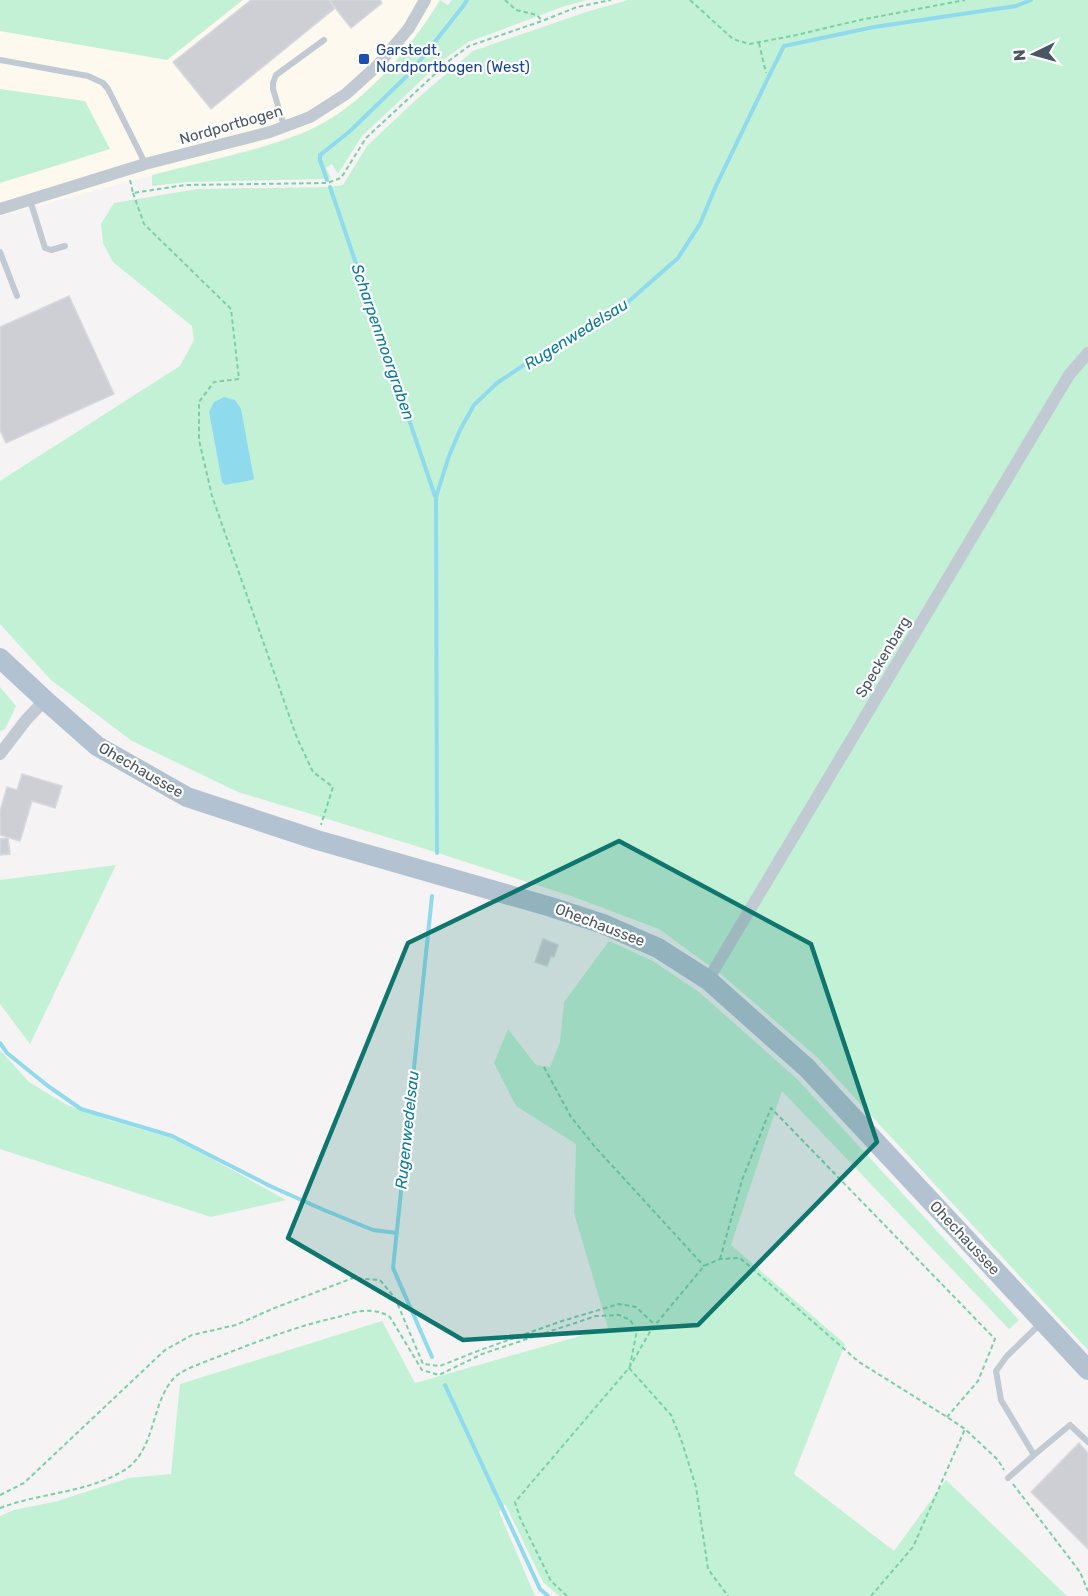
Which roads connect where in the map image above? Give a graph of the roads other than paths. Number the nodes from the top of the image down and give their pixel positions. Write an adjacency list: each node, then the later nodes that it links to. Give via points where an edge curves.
1 (425, 0): 4 (street, Nordportbogen, via 409,28 378,65 346,94 310,117)
2 (324, 40): 4 (lane, via 276,75 273,89)
3 (0, 60): 5 (lane, via 88,76 103,83)
4 (284, 127): 5 (street, Nordportbogen)
5 (146, 164): 6 (street, Nordportbogen)
6 (29, 200): 7 (street, Nordportbogen); 8 (lane, via 45,248)
7 (0, 209)
8 (64, 246)
9 (0, 252): 10 (lane)
10 (17, 296)
11 (1088, 353): 15 (street, Speckenbarg, via 1069,375)
12 (0, 658): 13 (main road, Ohechaussee)
13 (45, 700): 14 (street); 15 (main road, Ohechaussee, via 97,746 188,797 317,840 603,924 658,948)
14 (0, 754)
15 (708, 980): 16 (main road, Ohechaussee, via 807,1068)
16 (1042, 1322): 17 (main road, Ohechaussee); 19 (lane, via 996,1371 1001,1400)
17 (1088, 1370)
18 (1088, 1442): 19 (lane, via 1070,1425)
19 (1034, 1455): 20 (lane)
20 (1008, 1478)

